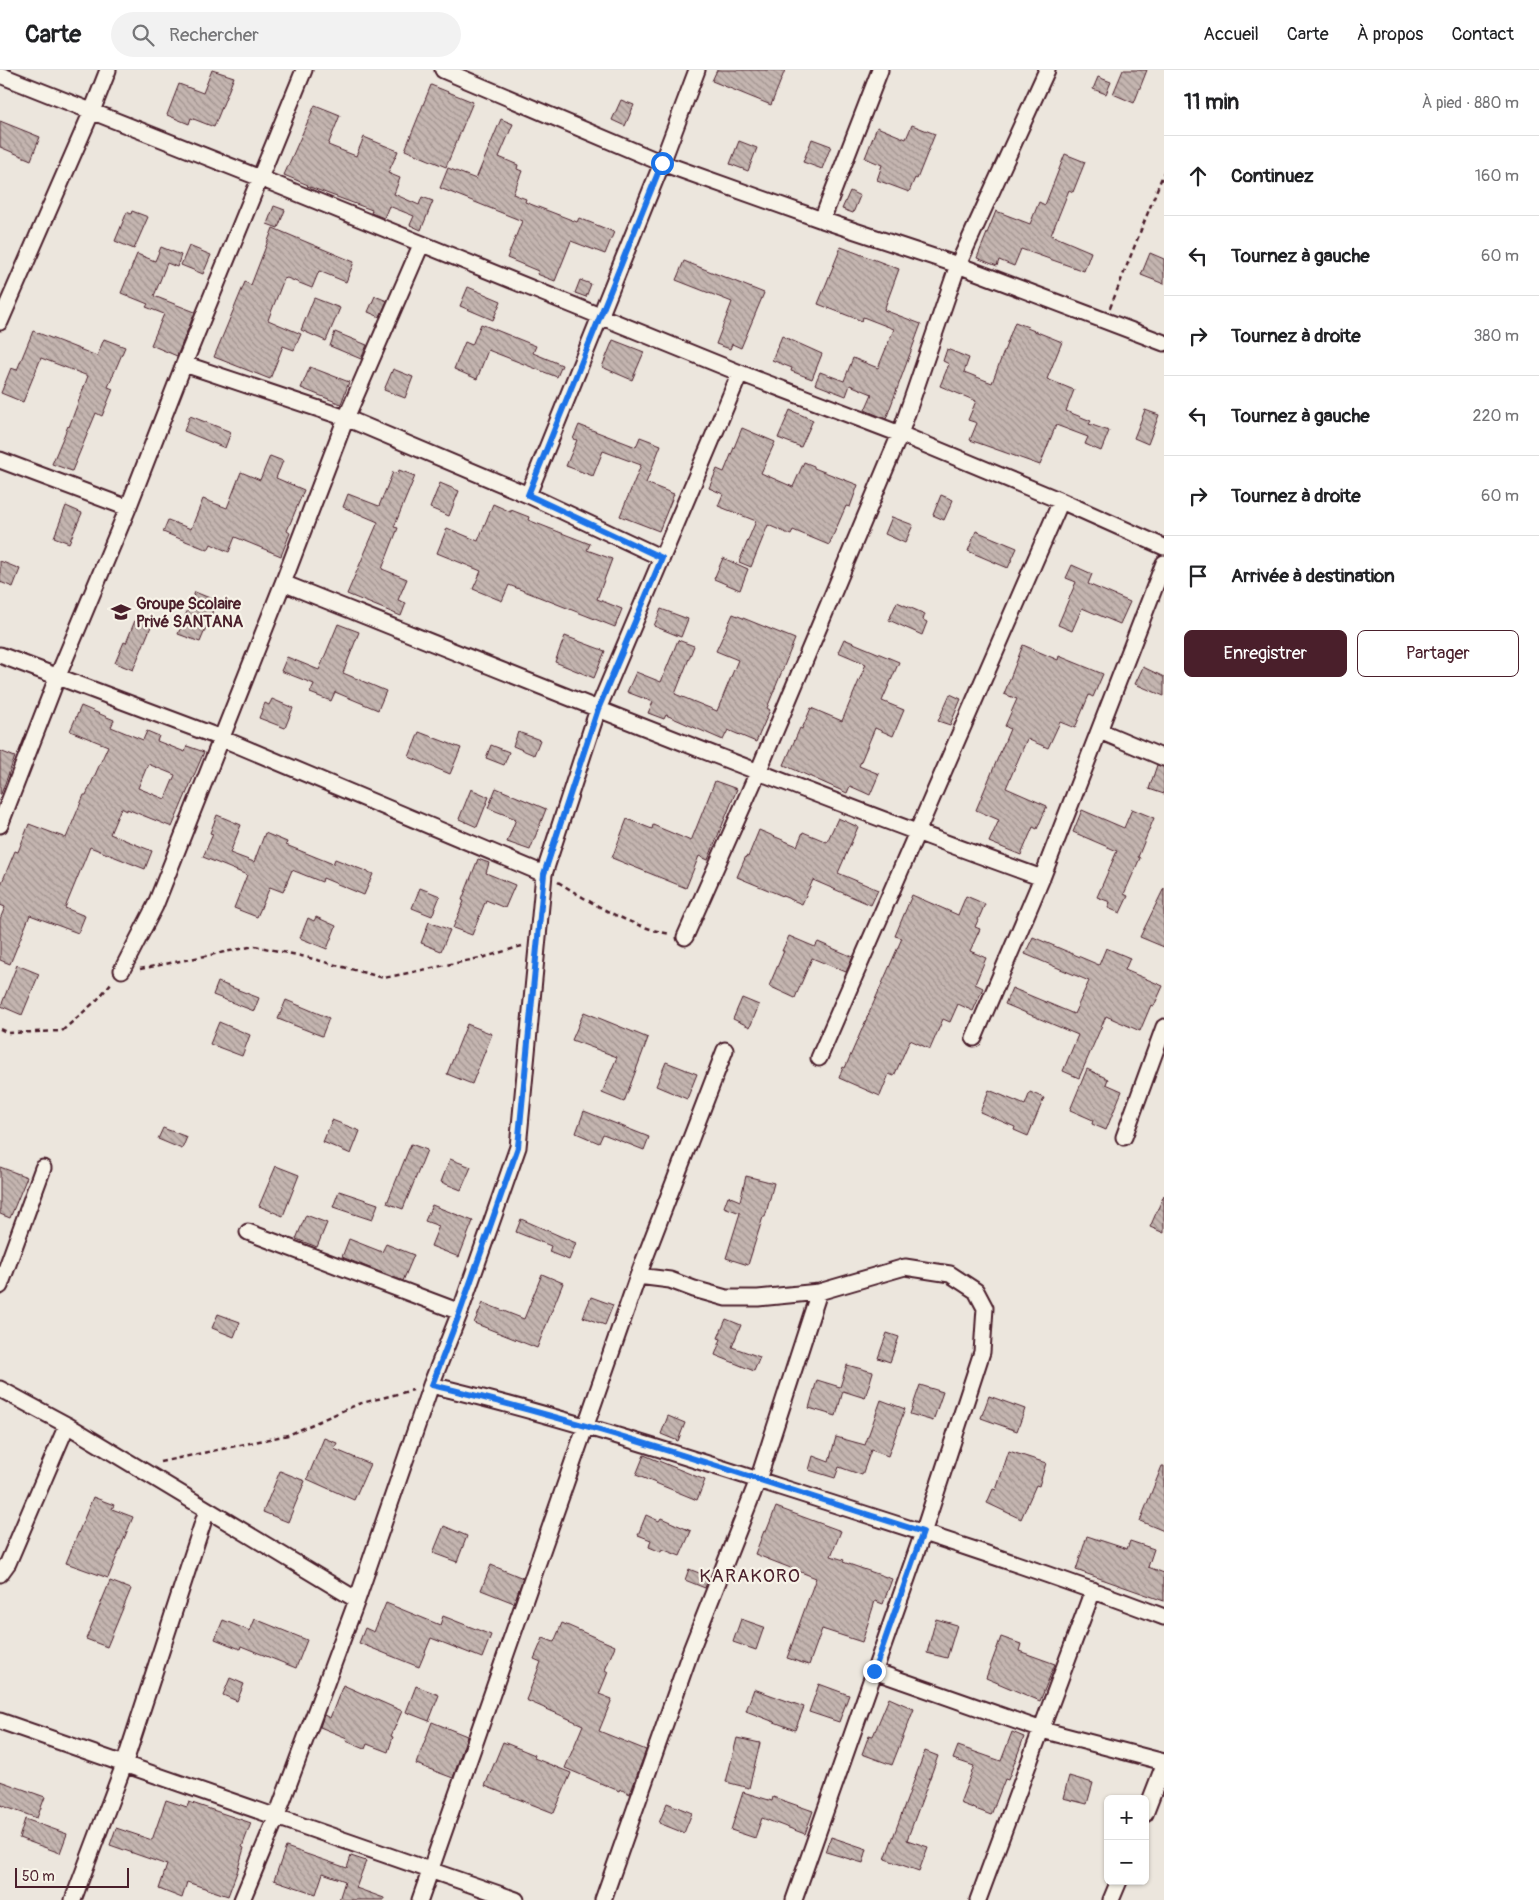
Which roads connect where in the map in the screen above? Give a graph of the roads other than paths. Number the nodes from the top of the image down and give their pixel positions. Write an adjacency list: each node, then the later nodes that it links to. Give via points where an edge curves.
1 (108, 70): 8 (street)
2 (304, 70): 10 (street)
3 (443, 70): 9 (street)
4 (697, 70): 9 (street)
5 (880, 70): 11 (street)
6 (1047, 70): 13 (street)
7 (0, 75): 8 (street)
8 (92, 111): 10 (street); 15 (street)
9 (662, 163): 11 (street); 14 (street)
10 (260, 178): 12 (street); 17 (street)
11 (822, 220): 13 (street)
12 (421, 245): 14 (street); 19 (street)
13 (958, 266): 16 (street); 20 (street)
14 (600, 317): 18 (street); 22 (street)
15 (0, 322)
16 (1164, 343)
17 (184, 364): 19 (street); 24 (street)
18 (740, 373): 20 (street); 26 (street)
19 (346, 418): 22 (street); 28 (street)
20 (900, 434): 23 (street); 35 (street)
21 (0, 460): 24 (street)
22 (528, 495): 26 (street)
23 (1061, 501): 25 (street); 37 (street)
24 (128, 508): 30 (street)
25 (1164, 547)
26 (662, 558): 31 (street)
27 (1164, 563): 32 (street)
28 (283, 583): 31 (street); 33 (street)
29 (0, 655): 30 (street)
30 (57, 678): 33 (street); 36 (street)
31 (598, 709): 35 (street); 38 (street)
32 (1100, 730): 34 (street); 39 (street)
33 (221, 738): 38 (street); 41 (street, via 155,906)
34 (1164, 758)
35 (758, 772): 37 (street); 40 (street)
36 (0, 825)
37 (918, 833): 39 (street); 45 (street)
38 (544, 874): 52 (street, via 518,1147)
39 (1042, 878): 43 (street)
40 (685, 937)
41 (122, 970)
42 (1164, 1027): 46 (street)
43 (974, 1038)
44 (725, 1050): 49 (street)
45 (819, 1058)
46 (1124, 1138)
47 (43, 1168): 50 (street)
48 (248, 1232): 52 (street)
49 (638, 1276): 51 (street, via 670,1280 726,1298); 56 (street)
50 (0, 1286)
51 (819, 1292): 57 (street); 59 (street, via 905,1267 950,1274 976,1291 986,1308 982,1352)
52 (460, 1312): 53 (street)
53 (432, 1385): 56 (street); 62 (street)
54 (0, 1389): 55 (street)
55 (67, 1425): 58 (street); 60 (street, via 8,1563)
56 (586, 1426): 57 (street); 71 (street)
57 (758, 1480): 59 (street); 77 (street, via 691,1650)
58 (207, 1510): 62 (street); 68 (street)
59 (923, 1532): 61 (street); 64 (street)
60 (0, 1574)
61 (1093, 1590): 63 (street); 66 (street)
62 (357, 1600): 70 (street)
63 (1164, 1618)
64 (874, 1671): 66 (street); 78 (street)
65 (0, 1721): 68 (street)
66 (1042, 1730): 67 (street); 79 (street)
67 (1164, 1763): 69 (street)
68 (124, 1765): 70 (street); 73 (street)
69 (1149, 1803)
70 (276, 1818): 71 (street); 74 (street)
71 (429, 1871): 75 (street); 76 (street)
72 (1117, 1885): 80 (street)
73 (73, 1900)
74 (242, 1900)
75 (420, 1900)
76 (516, 1900)
77 (603, 1900)
78 (794, 1900)
79 (978, 1900)
80 (1111, 1900)

